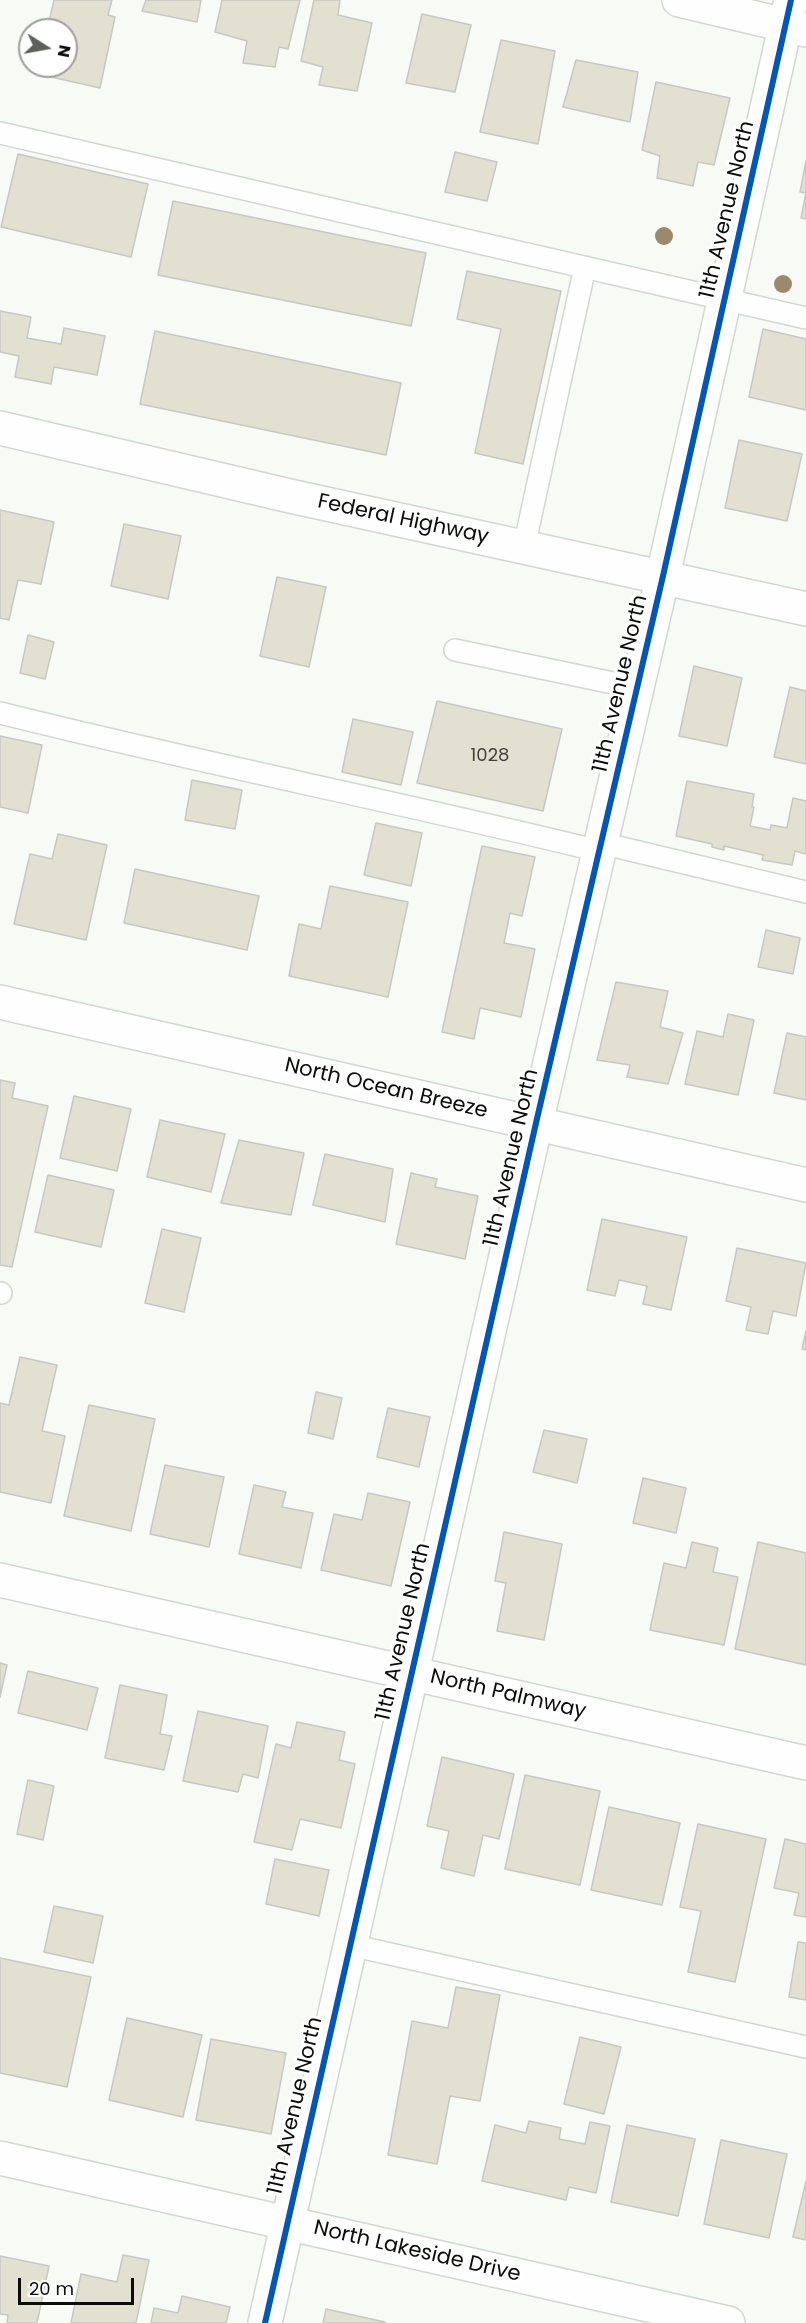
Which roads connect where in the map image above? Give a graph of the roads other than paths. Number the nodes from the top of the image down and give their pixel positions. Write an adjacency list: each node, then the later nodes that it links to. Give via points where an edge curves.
1 (679, 0): 2 (street)
2 (794, 18): 5 (street, 11th Avenue North)
3 (0, 133): 4 (lane)
4 (585, 267): 5 (lane); 8 (lane)
5 (724, 299): 6 (lane); 9 (street, 11th Avenue North)
6 (806, 318)
7 (0, 428): 8 (street, Federal Highway)
8 (524, 547): 9 (street, Federal Highway)
9 (663, 576): 10 (street, Federal Highway); 12 (street, 11th Avenue North)
10 (806, 609)
11 (455, 651): 12 (lane)
12 (637, 688): 14 (street, 11th Avenue North)
13 (0, 713): 14 (lane)
14 (600, 847): 15 (lane); 17 (street, 11th Avenue North)
15 (806, 892)
16 (0, 1002): 17 (street, North Ocean Breeze)
17 (536, 1124): 18 (street, North Ocean Breeze); 20 (street, 11th Avenue North)
18 (806, 1185)
19 (0, 1580): 20 (street, North Palmway)
20 (412, 1673): 21 (street, North Palmway); 22 (street, 11th Avenue North)
21 (806, 1763)
22 (350, 1945): 23 (lane); 25 (street, 11th Avenue North)
23 (806, 2047)
24 (0, 2158): 25 (street, North Lakeside Drive)
25 (286, 2223): 26 (street, 11th Avenue North); 27 (street, North Lakeside Drive)
26 (265, 2323)
27 (728, 2323)

